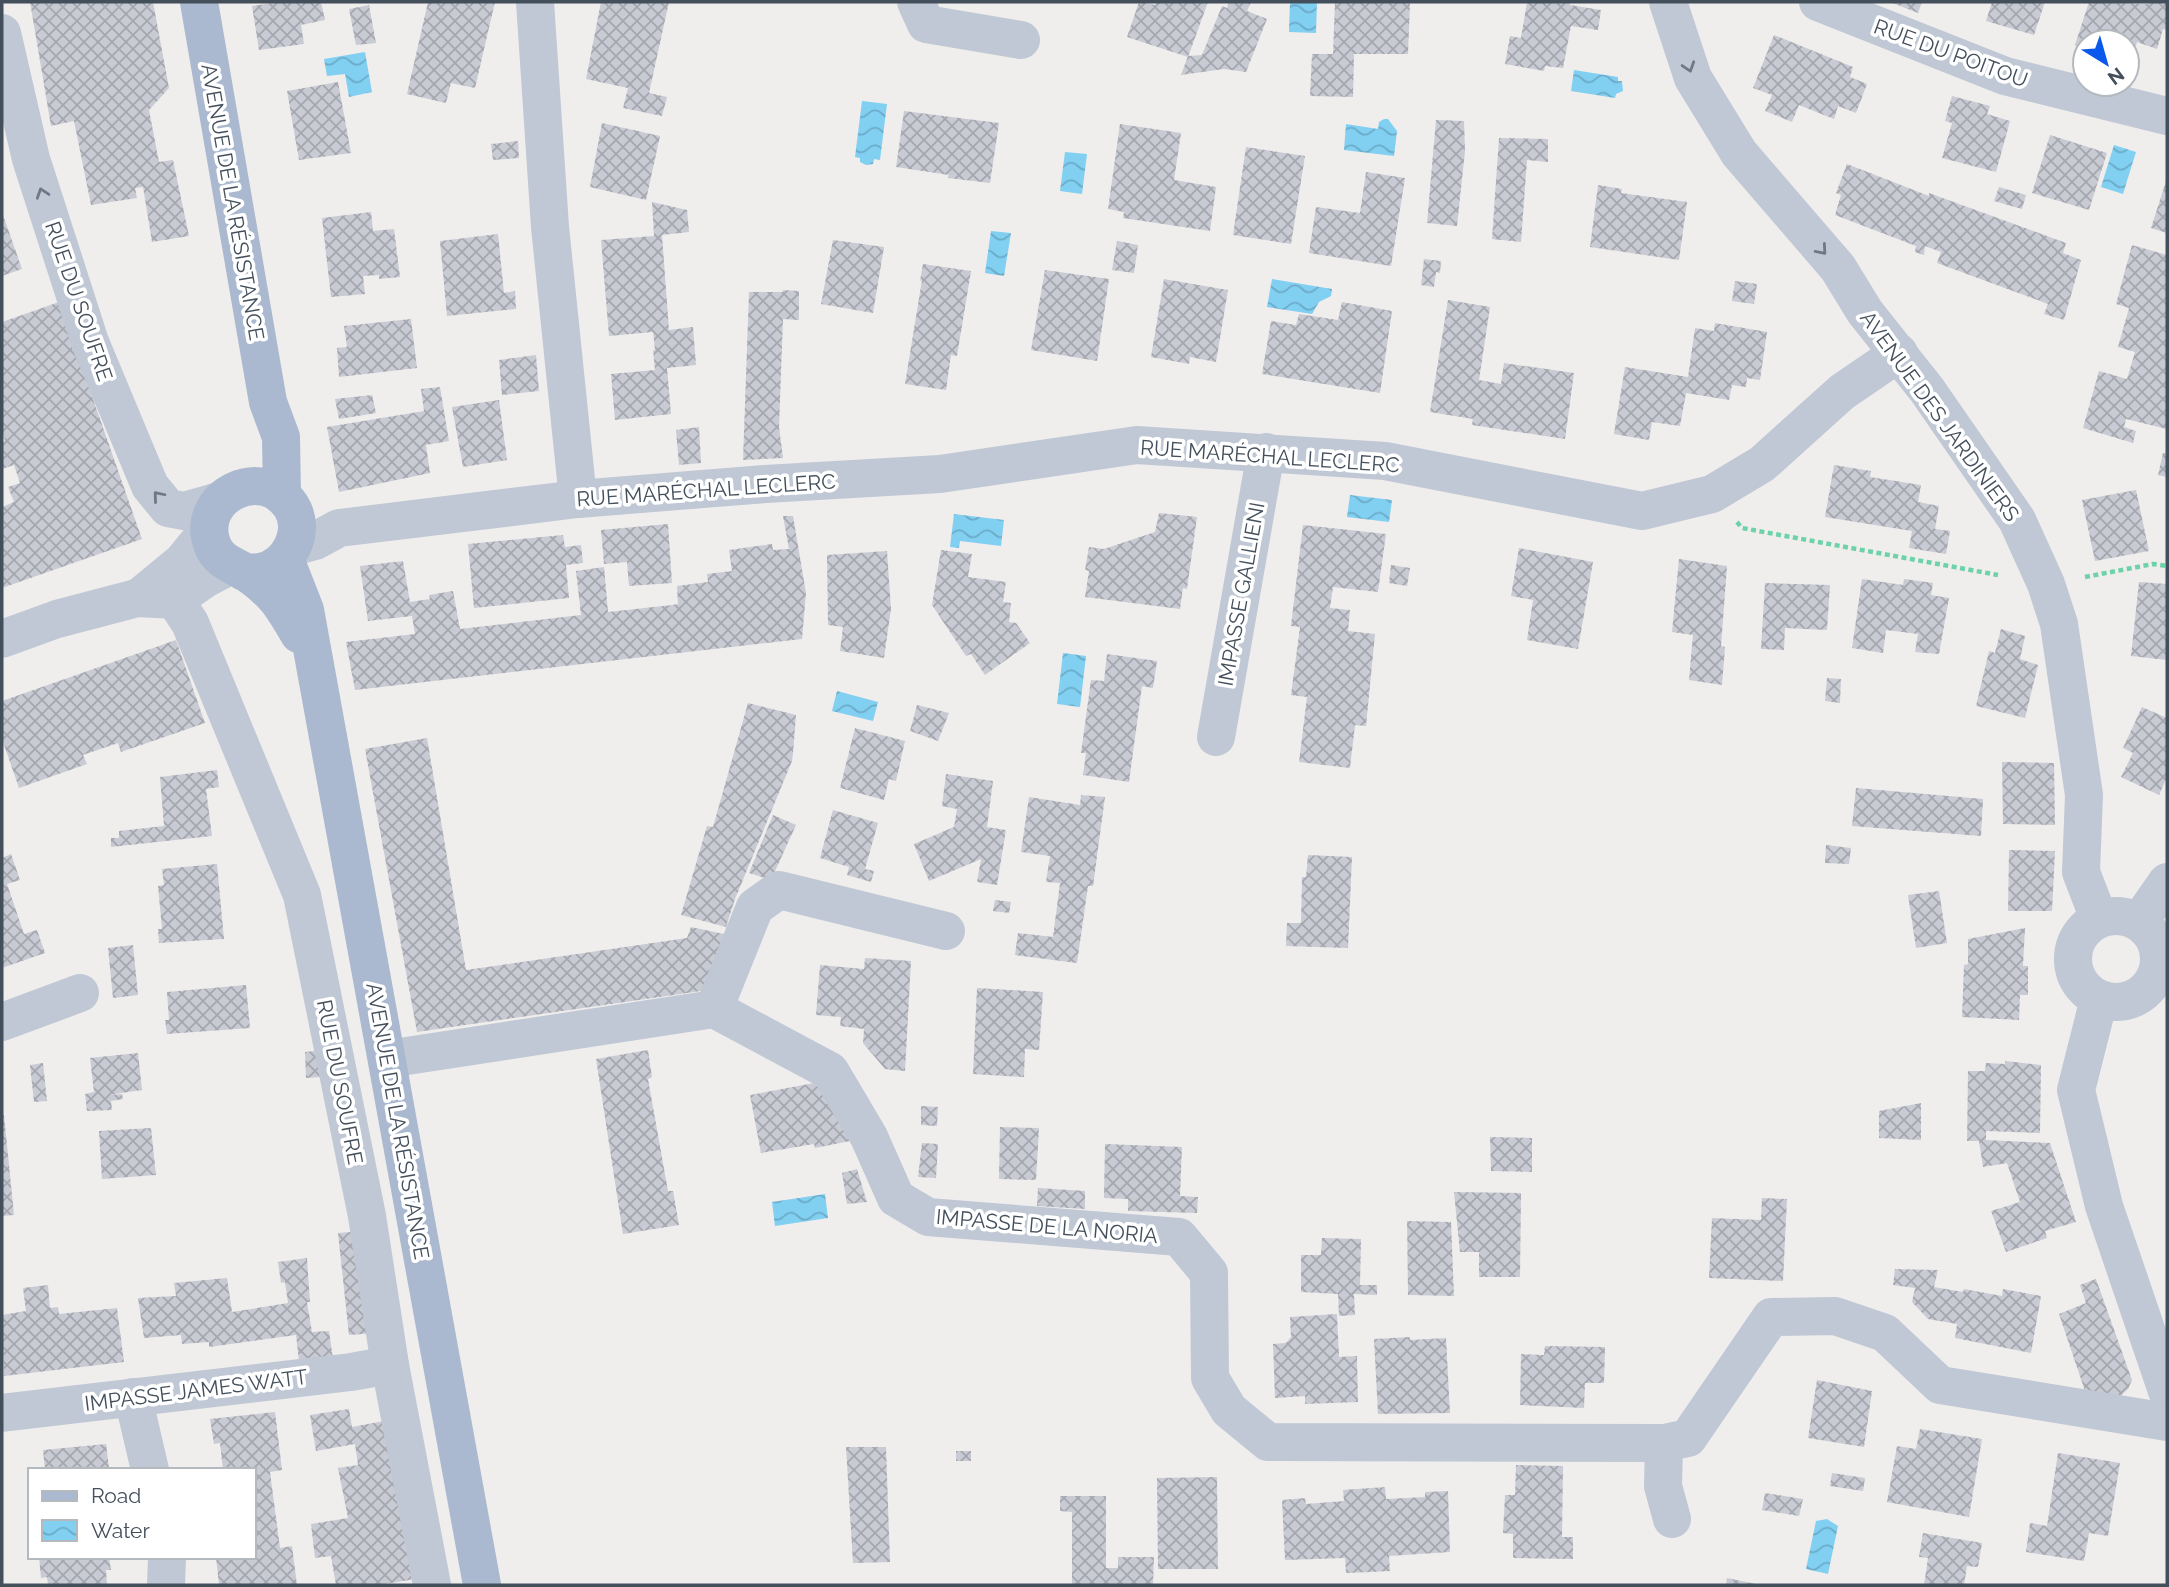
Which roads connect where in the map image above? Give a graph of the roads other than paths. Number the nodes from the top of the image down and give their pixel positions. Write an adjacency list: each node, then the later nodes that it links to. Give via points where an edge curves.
1 (199, 2): 11 (main road, AVENUE DE LA RÉSISTANCE)
2 (535, 2): 13 (street, via 550,227)
3 (916, 2): 7 (street, via 926,24)
4 (1668, 2): 10 (street, AVENUE DES JARDINIERS, one-way to 10, via 1693,78 1739,153 1838,268)
5 (1818, 2): 9 (street, RUE DU POITOU, via 2005,76)
6 (2, 33): 8 (street, RUE DU SOUFRE)
7 (1021, 40)
8 (11, 108): 15 (street, RUE DU SOUFRE, one-way to 8, via 184,511 168,508 150,486 90,342 32,159)
9 (2167, 116)
10 (1899, 353): 12 (street, RUE MARÉCHAL LECLERC, via 1842,392 1762,464 1712,494 1642,511 1385,461); 25 (street, AVENUE DES JARDINIERS, via 2017,520 2046,584 2059,624 2084,795 2081,872)
11 (268, 402): 14 (main road, AVENUE DE LA RÉSISTANCE, via 281,437); 15 (main road, AVENUE DE LA RÉSISTANCE, via 263,432)
12 (1266, 452): 13 (street, RUE MARÉCHAL LECLERC, via 1137,444 940,474); 23 (street, IMPASSE GALLIENI)
13 (578, 499): 16 (street, RUE MARÉCHAL LECLERC)
14 (286, 501): 15 (main road, via 270,488 257,485); 16 (street, RUE MARÉCHAL LECLERC, via 312,520); 17 (main road, AVENUE DE LA RÉSISTANCE, via 296,527)
15 (224, 506): 18 (main road, AVENUE DE LA RÉSISTANCE, via 212,544 219,556); 19 (street, via 182,562)
16 (339, 528): 17 (street, RUE MARÉCHAL LECLERC)
17 (289, 553): 18 (main road, via 273,568 259,572); 22 (main road, AVENUE DE LA RÉSISTANCE)
18 (237, 569): 20 (street, via 205,579); 22 (main road, AVENUE DE LA RÉSISTANCE, via 272,594)
19 (130, 600): 20 (street); 21 (street)
20 (175, 600): 34 (street, RUE DU SOUFRE, via 190,623 302,895 367,1216)
21 (2, 639)
22 (313, 656): 33 (main road, AVENUE DE LA RÉSISTANCE)
23 (1216, 737)
24 (2167, 882): 26 (street)
25 (2099, 919): 26 (street, via 2126,917); 30 (street, via 2078,938 2073,952 2078,981)
26 (2139, 922): 28 (street, via 2149,930 2160,953)
27 (946, 930): 31 (street, via 779,890 755,907)
28 (2158, 990): 30 (street, via 2126,1002)
29 (80, 993): 32 (street)
30 (2099, 999): 35 (street, via 2076,1090 2104,1206)
31 (715, 1009): 33 (street); 39 (street, IMPASSE DE LA NORIA, via 830,1072 869,1137 896,1199 928,1217 1179,1237 1209,1273 1210,1378 1229,1410 1269,1442)
32 (2, 1022)
33 (387, 1059): 45 (main road, AVENUE DE LA RÉSISTANCE)
34 (390, 1365): 36 (street, IMPASSE JAMES WATT); 44 (street, RUE DU SOUFRE)
35 (2167, 1391)
36 (133, 1397): 37 (street, IMPASSE JAMES WATT); 40 (street)
37 (2, 1413)
38 (2167, 1422): 39 (street, via 1940,1385 1885,1333 1835,1316 1771,1317 1688,1438)
39 (1664, 1443): 41 (street, via 1663,1486)
40 (150, 1468)
41 (1672, 1519)
42 (167, 1559): 43 (street)
43 (166, 1585)
44 (432, 1585)
45 (482, 1585)

